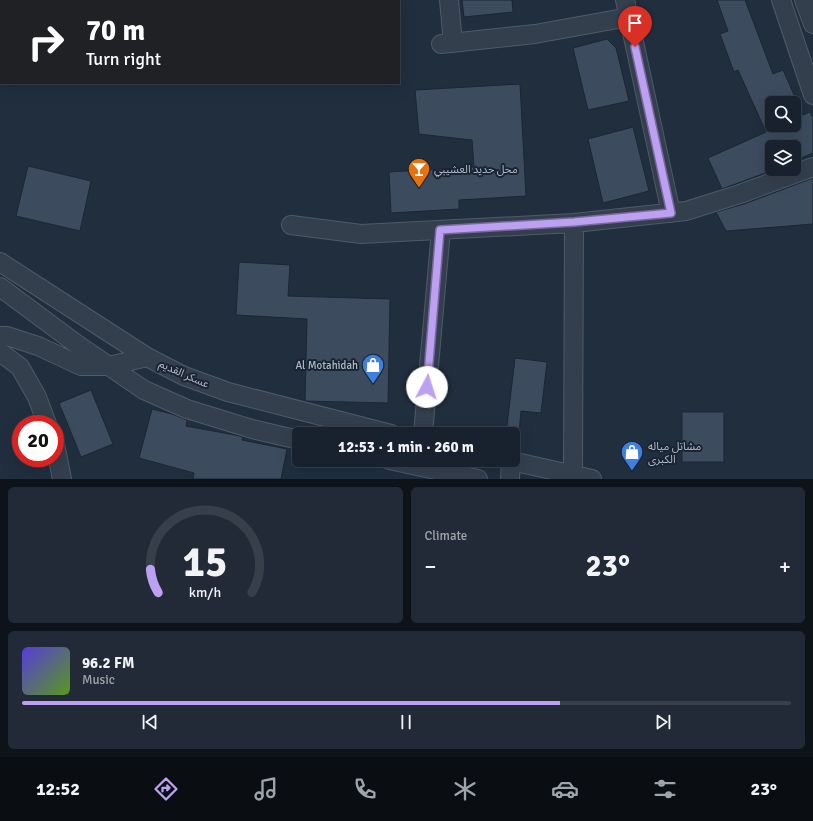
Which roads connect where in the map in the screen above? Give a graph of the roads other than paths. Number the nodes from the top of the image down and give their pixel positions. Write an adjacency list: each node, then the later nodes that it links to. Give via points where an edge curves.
1 (449, 0): 3 (street, via 447,43 535,34)
2 (781, 0): 4 (street)
3 (627, 8): 6 (street)
4 (813, 95)
5 (813, 167): 6 (street, via 686,211)
6 (671, 213): 7 (street)
7 (574, 222): 9 (street); 24 (street)
8 (291, 225): 9 (street, via 361,234)
9 (440, 230): 18 (street)
10 (0, 262): 14 (street, عسكر القديم)
11 (0, 287): 15 (street)
12 (0, 336): 15 (street, via 38,346 81,366)
13 (0, 352): 16 (street, via 20,367)
14 (147, 357): 15 (street); 17 (street, عسكر القديم, via 184,376 228,392)
15 (109, 366): 19 (street, via 144,390 186,409)
16 (44, 415)
17 (364, 427)
18 (424, 427)
19 (292, 438)
20 (520, 463): 24 (street)
21 (60, 467): 25 (street)
22 (421, 467): 26 (street)
23 (509, 467): 27 (street)
24 (573, 475): 28 (street)
25 (62, 479)
26 (478, 479)
27 (510, 479)
28 (592, 479)

